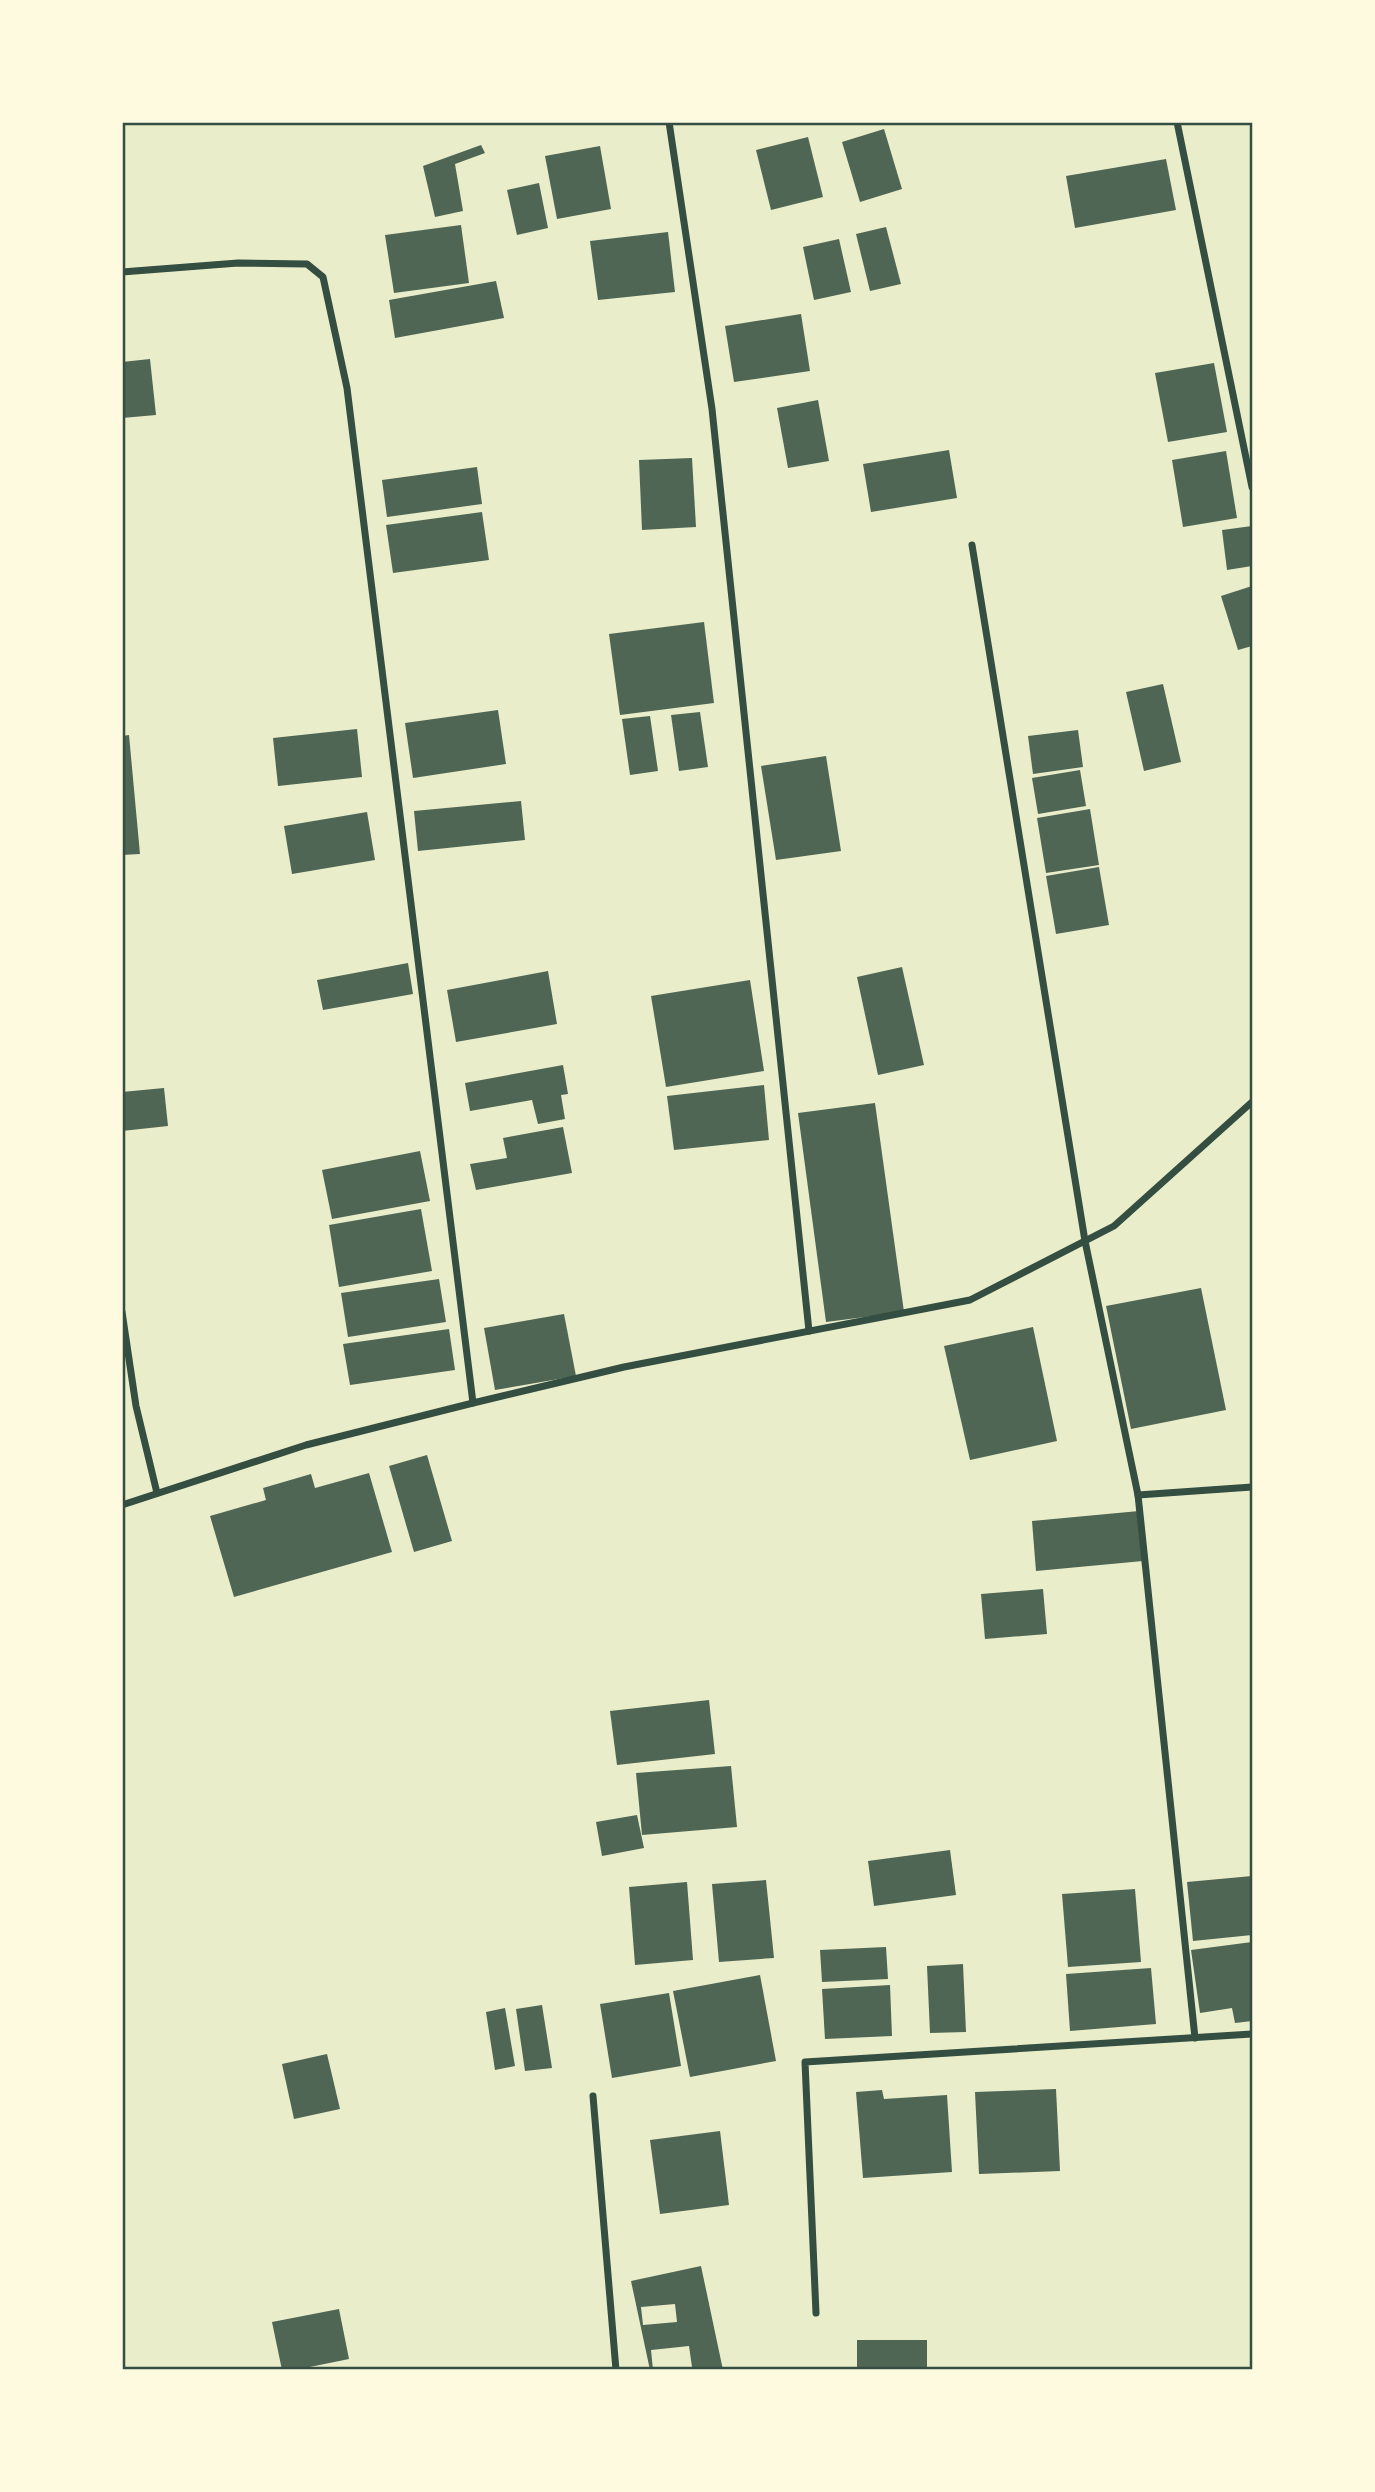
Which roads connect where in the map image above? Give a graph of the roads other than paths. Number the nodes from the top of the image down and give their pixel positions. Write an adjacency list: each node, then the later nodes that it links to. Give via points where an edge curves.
1 (668, 122): 9 (street, via 712,409)
2 (1177, 122): 4 (street)
3 (122, 272): 10 (street, via 238,263 307,264 323,277 347,388)
4 (1252, 486)
5 (972, 545): 7 (street)
6 (1252, 1102): 7 (street, via 1114,1226)
7 (1085, 1241): 9 (street, via 970,1300); 13 (street)
8 (122, 1312): 12 (street, via 136,1406)
9 (809, 1331): 10 (street)
10 (472, 1403): 12 (street, via 306,1445)
11 (1252, 1487): 13 (street)
12 (157, 1493): 14 (street)
13 (1138, 1495): 16 (street)
14 (122, 1505)
15 (1252, 2035): 16 (street)
16 (1195, 2038): 18 (street, via 804,2062)
17 (593, 2096): 19 (street)
18 (816, 2313)
19 (616, 2370)

